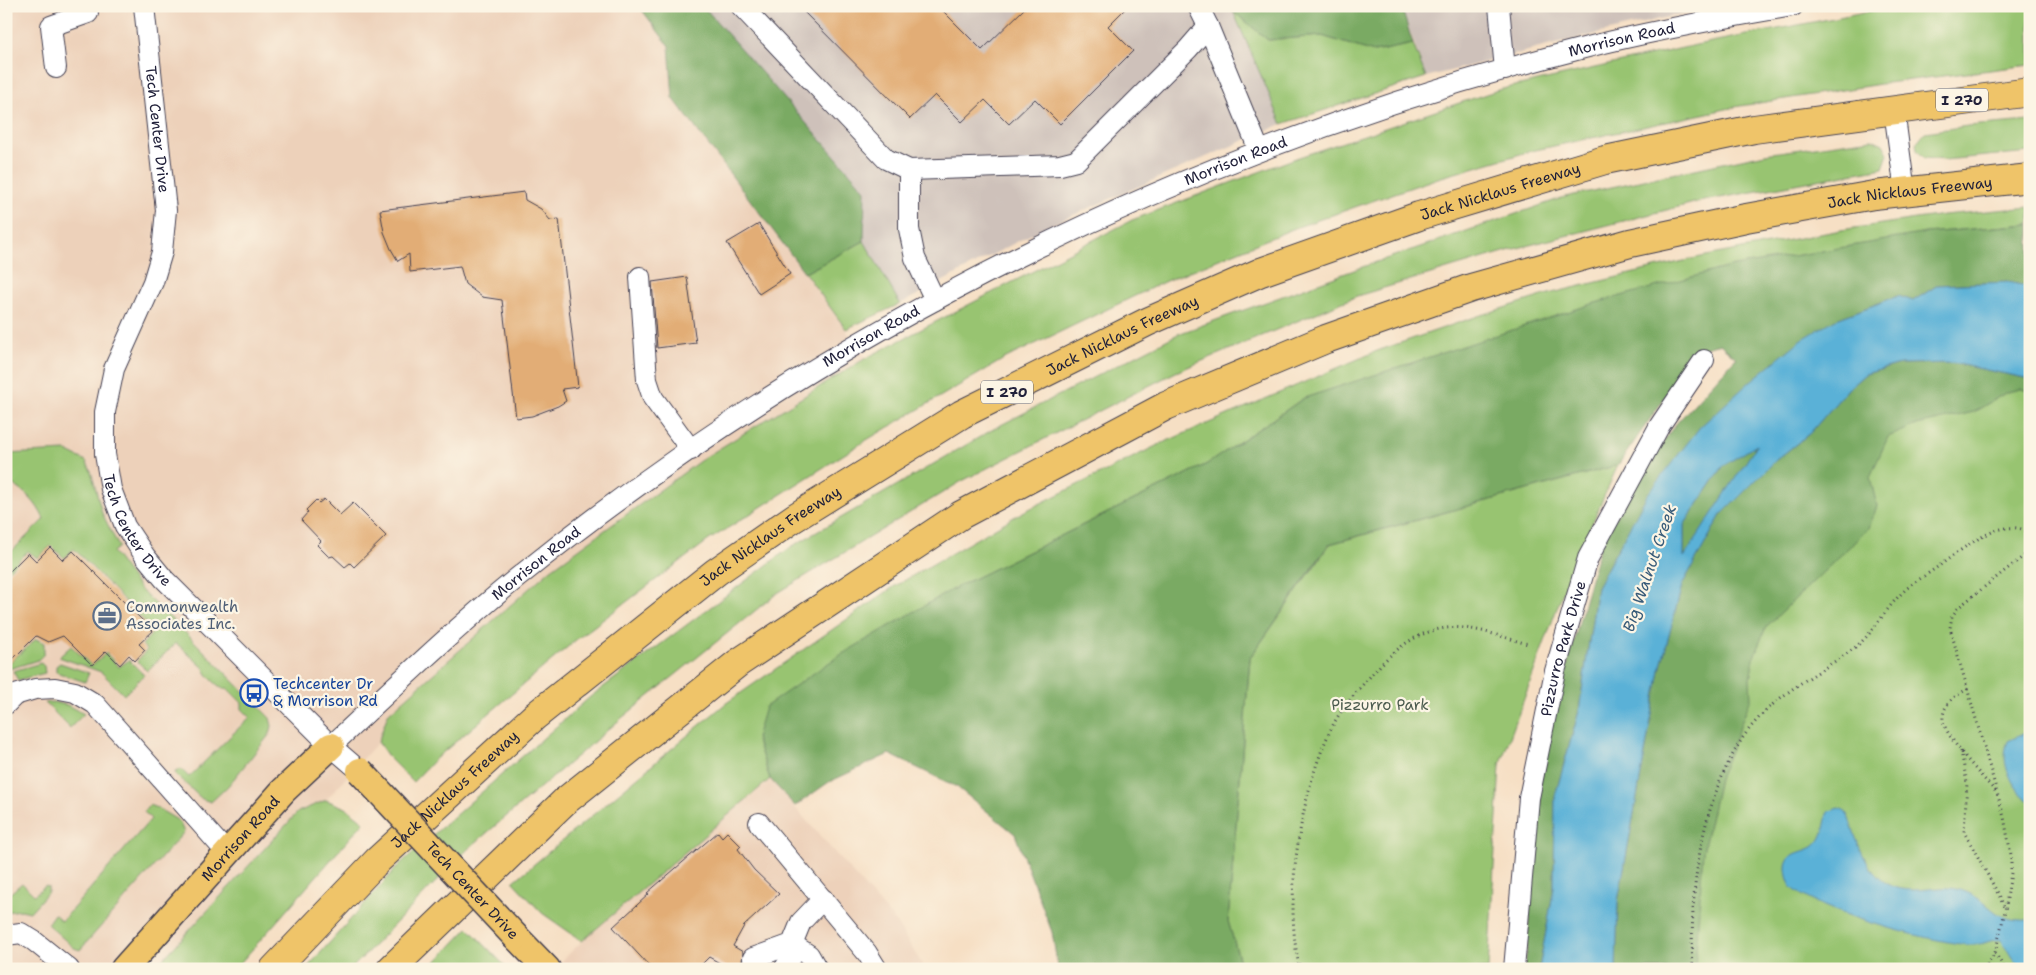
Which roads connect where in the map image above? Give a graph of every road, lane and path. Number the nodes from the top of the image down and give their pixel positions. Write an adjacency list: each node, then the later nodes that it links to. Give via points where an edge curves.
1 (87, 6): 9 (street, via 88,13 51,26)
2 (144, 6): 28 (street, Tech Center Drive, via 166,210 160,260 114,369 105,412 105,454 111,489 125,526 167,582)
3 (741, 6): 14 (street, via 886,159)
4 (1198, 6): 8 (street)
5 (1499, 6): 10 (street)
6 (1793, 6): 7 (street, Morrison Road)
7 (1738, 11): 10 (street, Morrison Road)
8 (1208, 26): 13 (street); 14 (street, via 1076,161 1060,165)
9 (56, 68)
10 (1505, 70): 13 (street, Morrison Road, via 1303,133)
11 (2030, 92): 12 (highway, Jack Nicklaus Freeway / I 270)
12 (1894, 110): 16 (street); 42 (highway, Jack Nicklaus Freeway / I 270, via 1754,129 1605,160 1419,216 1253,276 1147,322 962,414 794,518 716,572 535,716 378,860)
13 (1259, 150): 18 (street, Morrison Road, via 1120,208 1002,264)
14 (909, 170): 18 (street, via 910,236 915,258)
15 (2030, 178): 16 (highway, Jack Nicklaus Freeway)
16 (1905, 192): 43 (highway, Jack Nicklaus Freeway, via 1746,218 1630,244 1472,288 1326,339 1166,406 961,515 738,663 564,802)
17 (640, 277): 20 (street, via 647,380 653,398)
18 (936, 300): 20 (street, Morrison Road, via 764,400)
19 (1704, 360): 49 (street, Pizzurro Park Drive, via 1660,425 1588,558 1555,671 1529,798)
20 (691, 450): 28 (street, Morrison Road, via 518,577 450,635)
21 (2030, 532): 50 (path, via 2016,528 1991,532 1905,590 1858,645 1779,700 1759,717 1742,739 1712,802 1701,847 1694,914)
22 (2030, 550): 23 (path)
23 (2024, 554): 24 (path); 26 (path, via 1970,596 1952,616 1950,628)
24 (2030, 564)
25 (1528, 644): 48 (path, via 1465,628 1431,632 1399,647 1349,702 1322,750 1301,826 1294,885)
26 (1968, 689): 29 (path, via 1952,698 1943,718); 31 (path)
27 (6, 704): 33 (street, via 15,695 35,688 55,688 75,692 95,704)
28 (331, 746): 30 (street, Tech Center Drive); 33 (main road, Morrison Road, via 283,791)
29 (1961, 751): 31 (path); 35 (path, via 1967,783 1964,832)
30 (360, 771): 44 (main road, Tech Center Drive, bridge)
31 (1997, 793): 35 (path, via 2011,855)
32 (759, 823): 34 (street)
33 (227, 853): 41 (main road, Morrison Road)
34 (822, 899): 37 (street, via 801,922); 47 (street)
35 (2006, 911): 38 (path)
36 (6, 934): 40 (street, via 21,933)
37 (792, 944): 39 (street); 45 (street, via 791,958); 46 (street, via 809,955)
38 (1995, 953): 51 (path); 52 (path)
39 (753, 958)
40 (69, 969)
41 (124, 969)
42 (274, 969)
43 (391, 969)
44 (547, 969)
45 (784, 969)
46 (817, 969)
47 (877, 969)
48 (1300, 969)
49 (1514, 969)
50 (1693, 969)
51 (1984, 969)
52 (2005, 969)

